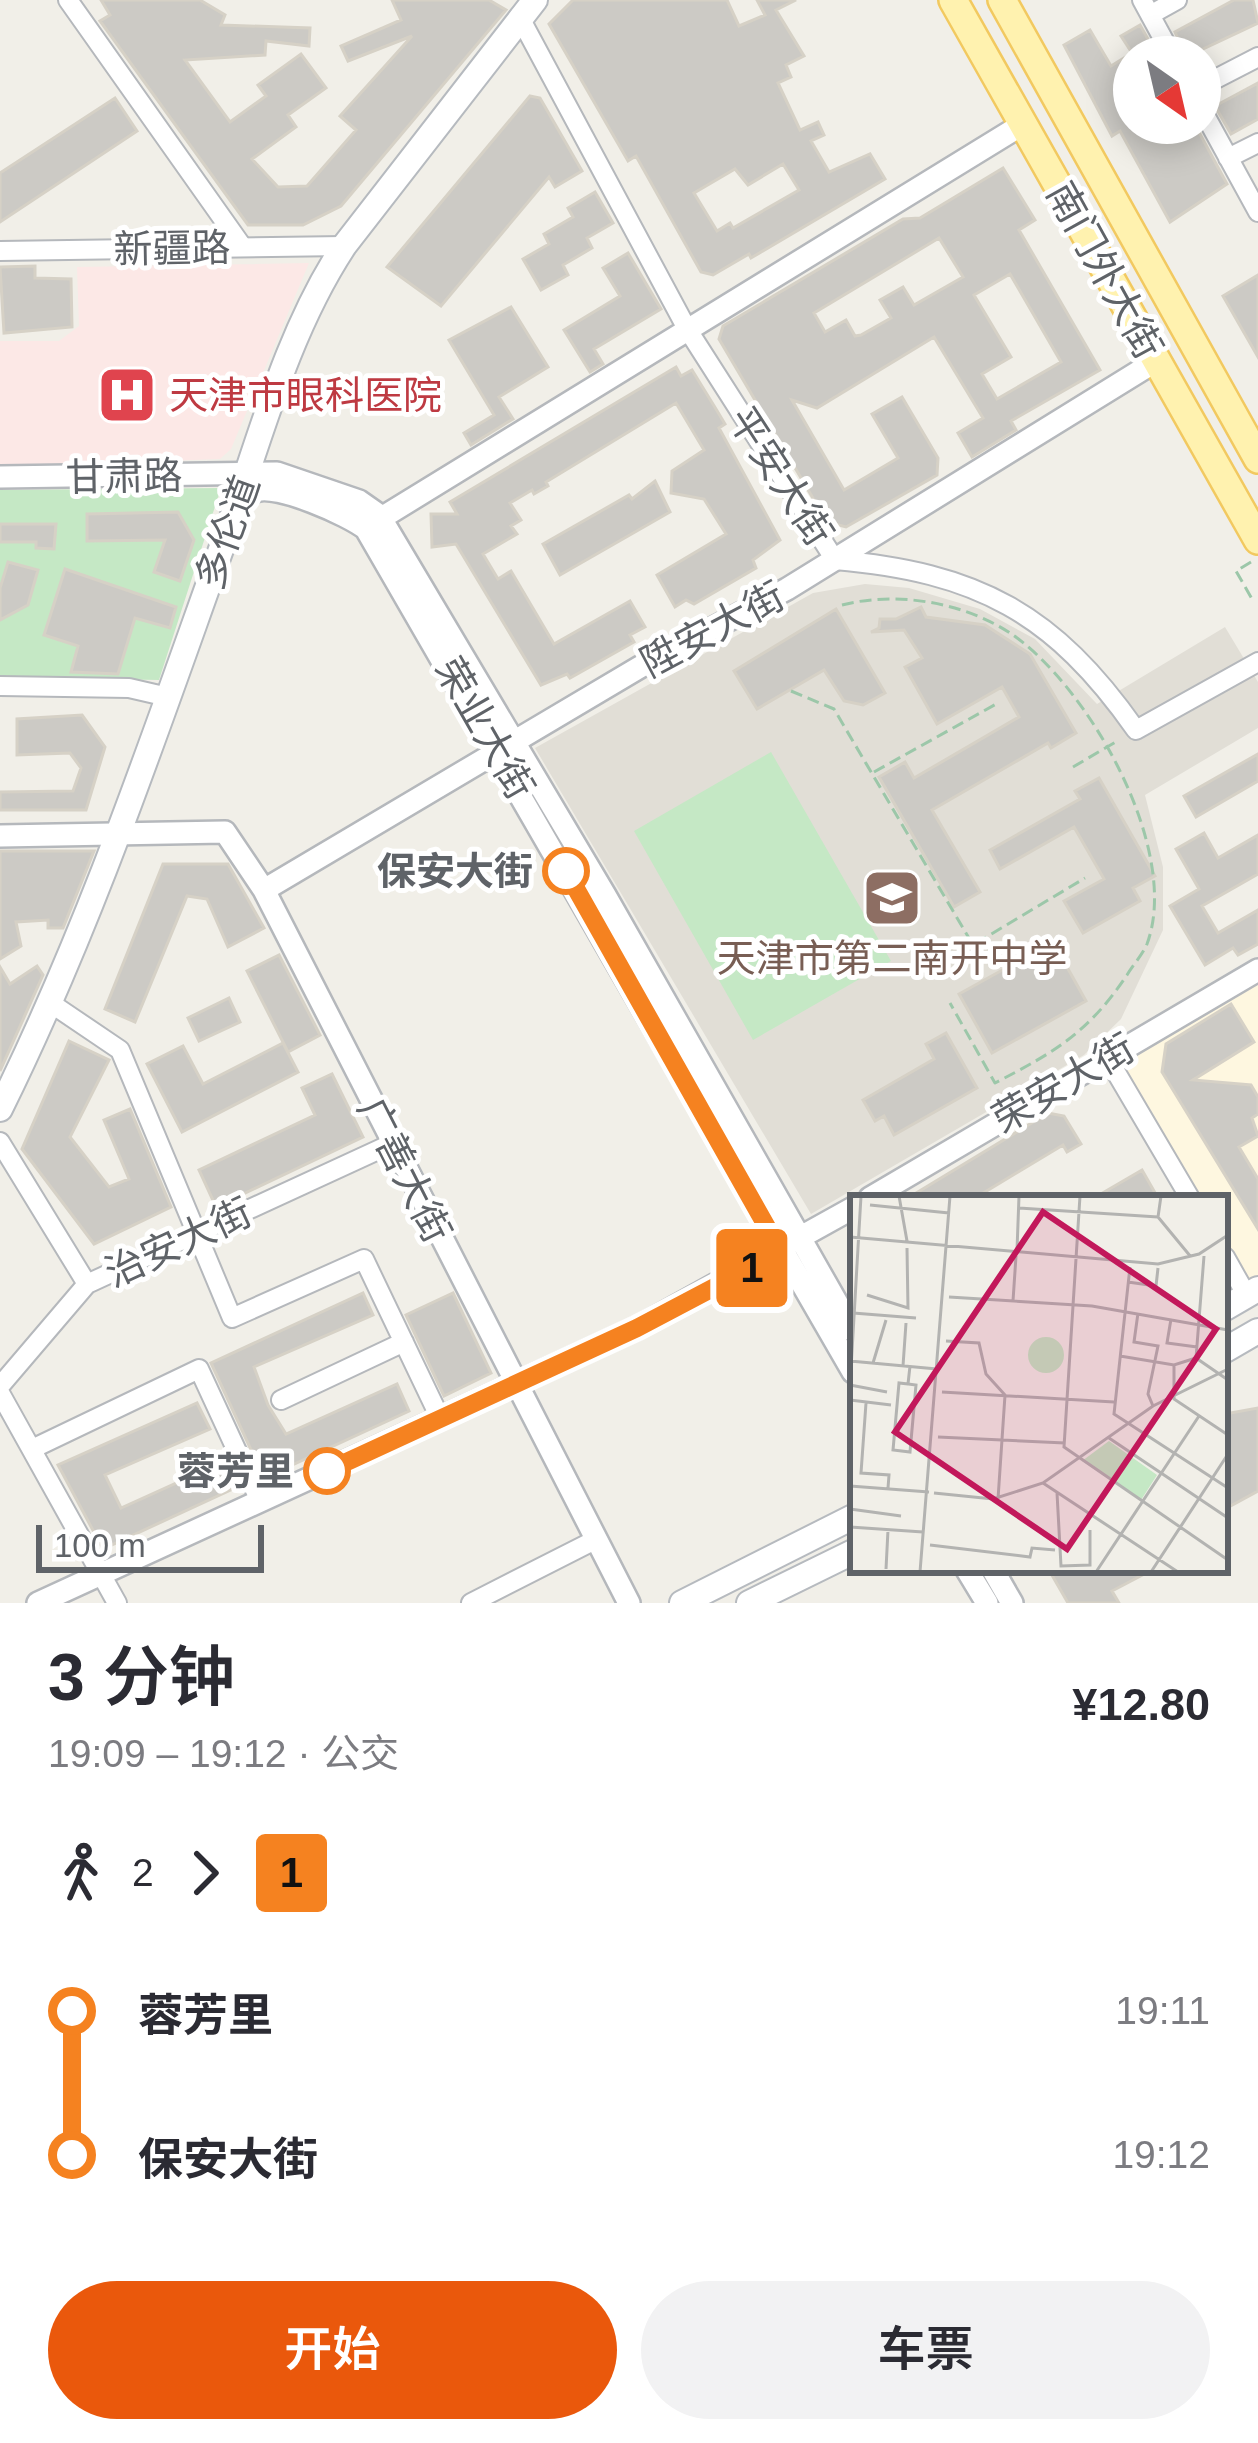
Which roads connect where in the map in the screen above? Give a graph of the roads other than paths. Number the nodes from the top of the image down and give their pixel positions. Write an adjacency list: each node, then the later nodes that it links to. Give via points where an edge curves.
1 (68, 0): 15 (street)
2 (953, 0): 10 (main road, 南门外大街)
3 (1002, 0): 20 (main road, 南门外大街)
4 (1178, 0): 5 (street)
5 (1146, 7): 7 (street)
6 (527, 8): 16 (main road, 多伦道); 18 (street, 平安大街)
7 (1162, 36)
8 (1258, 57): 9 (street)
9 (1221, 76)
10 (1023, 124): 18 (street); 19 (main road, 南门外大街)
11 (1258, 143): 13 (street)
12 (1220, 144): 13 (street)
13 (1228, 158): 14 (street)
14 (1258, 212)
15 (242, 246): 16 (street, 新疆路); 17 (street, 新疆路)
16 (344, 246): 21 (main road, 多伦道, via 284,368)
17 (0, 251)
18 (686, 328): 24 (street); 26 (street, 平安大街)
19 (1156, 361): 25 (main road, 南门外大街); 26 (street, 陞安大街)
20 (1258, 459)
21 (248, 474): 22 (street, 甘肃路); 23 (main road, 多伦道); 24 (street, via 277,473 359,500)
22 (0, 477)
23 (234, 512): 24 (street, via 252,492 268,489); 29 (main road, 多伦道)
24 (373, 522): 30 (street, 荣业大街)
25 (1258, 540)
26 (835, 560): 27 (street, 平安大街, via 898,565 1000,601 1094,671 1136,730); 30 (street, 陞安大街)
27 (1258, 662)
28 (0, 686): 29 (street, via 129,688)
29 (168, 698): 31 (main road, 多伦道)
30 (506, 746): 33 (street, 陞安大街); 44 (street, 荣业大街)
31 (120, 835): 32 (street); 33 (street, 广善大街, via 225,832); 35 (main road, 多伦道)
32 (0, 836)
33 (264, 890): 39 (street, 广善大街)
34 (1258, 970): 36 (street, 荣安大街)
35 (52, 1004): 37 (main road, 多伦道); 43 (street, via 120,1050)
36 (1107, 1057): 40 (street, 荣安大街); 41 (street)
37 (0, 1109)
38 (0, 1142): 46 (street)
39 (391, 1144): 43 (street, 治安大街); 53 (street, 广善大街)
40 (875, 1195)
41 (1188, 1195)
42 (850, 1210): 44 (street)
43 (200, 1232): 46 (street, 治安大街); 50 (street, via 232,1318 364,1259)
44 (791, 1246): 48 (street, 荣业大街); 52 (street, 荣业大街); 53 (street)
45 (1228, 1265): 47 (street)
46 (87, 1284): 54 (street, 治安大街)
47 (1243, 1298)
48 (850, 1327)
49 (1258, 1331): 51 (main road)
50 (404, 1342): 55 (street); 56 (street)
51 (1228, 1348)
52 (850, 1366)
53 (516, 1386): 56 (street); 62 (street, 广善大街)
54 (0, 1389): 57 (street)
55 (281, 1400)
56 (440, 1420): 60 (street)
57 (22, 1430): 58 (street); 59 (street)
58 (0, 1437)
59 (32, 1449): 60 (street, via 199,1369); 66 (street)
60 (260, 1502): 66 (street)
61 (850, 1519): 71 (main road)
62 (595, 1540): 69 (street); 70 (street, 广善大街)
63 (850, 1553): 72 (main road)
64 (969, 1573): 73 (street)
65 (995, 1573): 74 (street)
66 (103, 1575): 67 (street); 68 (street)
67 (38, 1603)
68 (117, 1603)
69 (471, 1603)
70 (629, 1603)
71 (682, 1603)
72 (749, 1603)
73 (987, 1603)
74 (1012, 1603)

